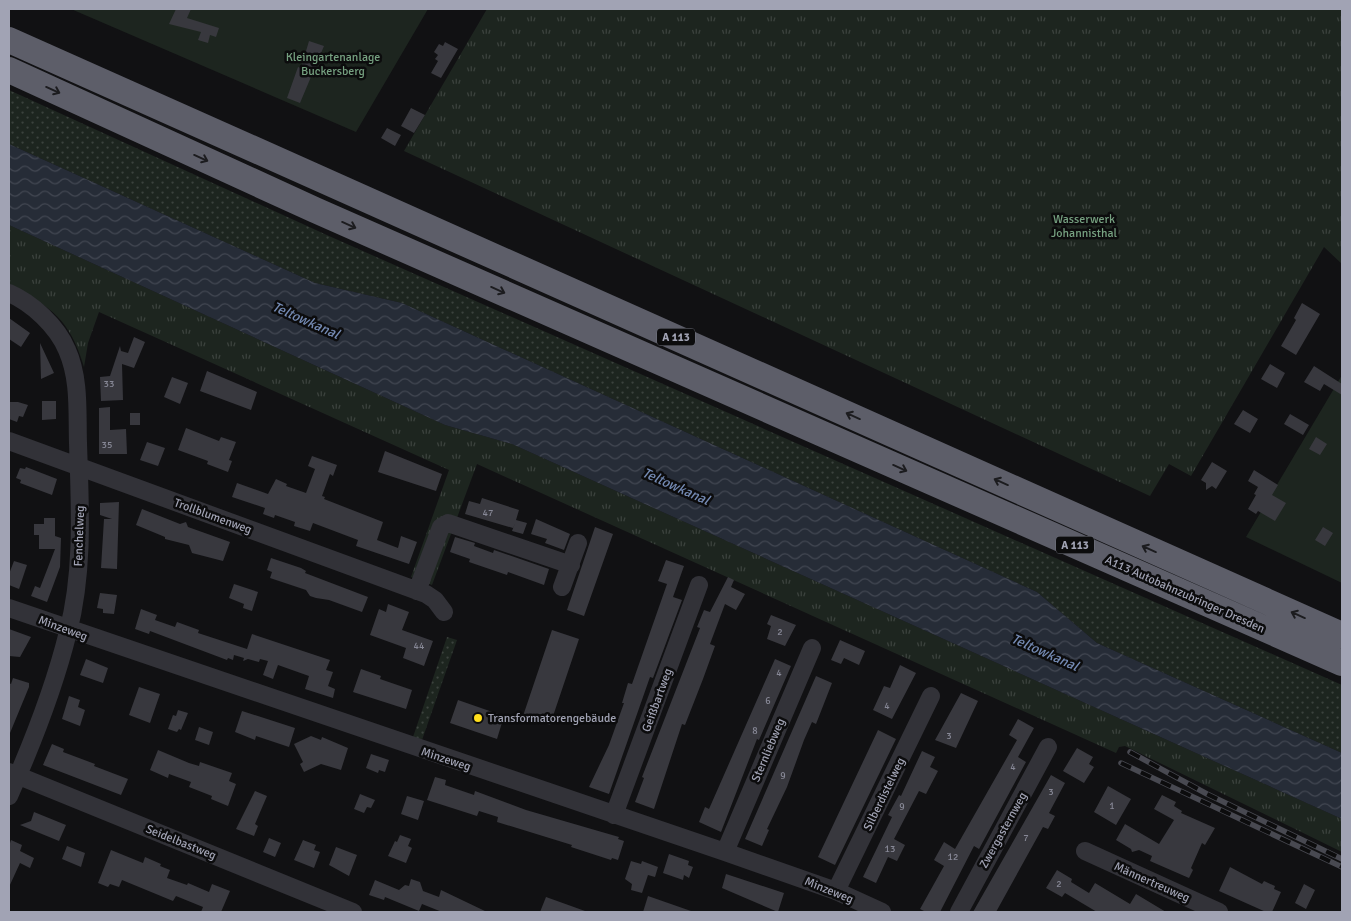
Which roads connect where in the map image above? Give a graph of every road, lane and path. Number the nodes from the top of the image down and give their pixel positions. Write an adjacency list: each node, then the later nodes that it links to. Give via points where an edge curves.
1 (9, 40): 14 (highway, A 113, one-way to 1)
2 (9, 70): 16 (highway, A113 Autobahnzubringer Dresden / A 113, one-way to 16, via 315,210)
3 (9, 293): 5 (street, Fenchelweg, via 41,315 67,350 76,376)
4 (9, 441): 5 (street, Trollblumenweg)
5 (79, 467): 10 (street, Trollblumenweg); 13 (street, Fenchelweg, via 77,582)
6 (578, 543): 7 (street)
7 (571, 564): 9 (street); 10 (street, via 448,523 441,527)
8 (699, 585): 21 (street, Geißbartweg)
9 (562, 587)
10 (417, 591): 12 (street, Trollblumenweg, via 435,600)
11 (9, 608): 13 (street, Minzeweg)
12 (444, 612)
13 (69, 630): 19 (street, Fenchelweg, via 47,706); 21 (street, Minzeweg)
14 (1342, 635)
15 (812, 648): 23 (street, Sternliebweg)
16 (1342, 663)
17 (931, 696): 24 (street, Silberdistelweg)
18 (1048, 748): 27 (street, Zwergasternweg)
19 (13, 774): 20 (street, Fenchelweg); 25 (street, Seidelbastweg)
20 (9, 796)
21 (614, 815): 23 (street, Minzeweg)
22 (1085, 851): 28 (street, Männertreuweg)
23 (725, 852): 24 (street, Minzeweg)
24 (836, 891): 26 (street, Minzeweg)
25 (353, 912)
26 (882, 912)
27 (959, 912)
28 (1219, 912)

